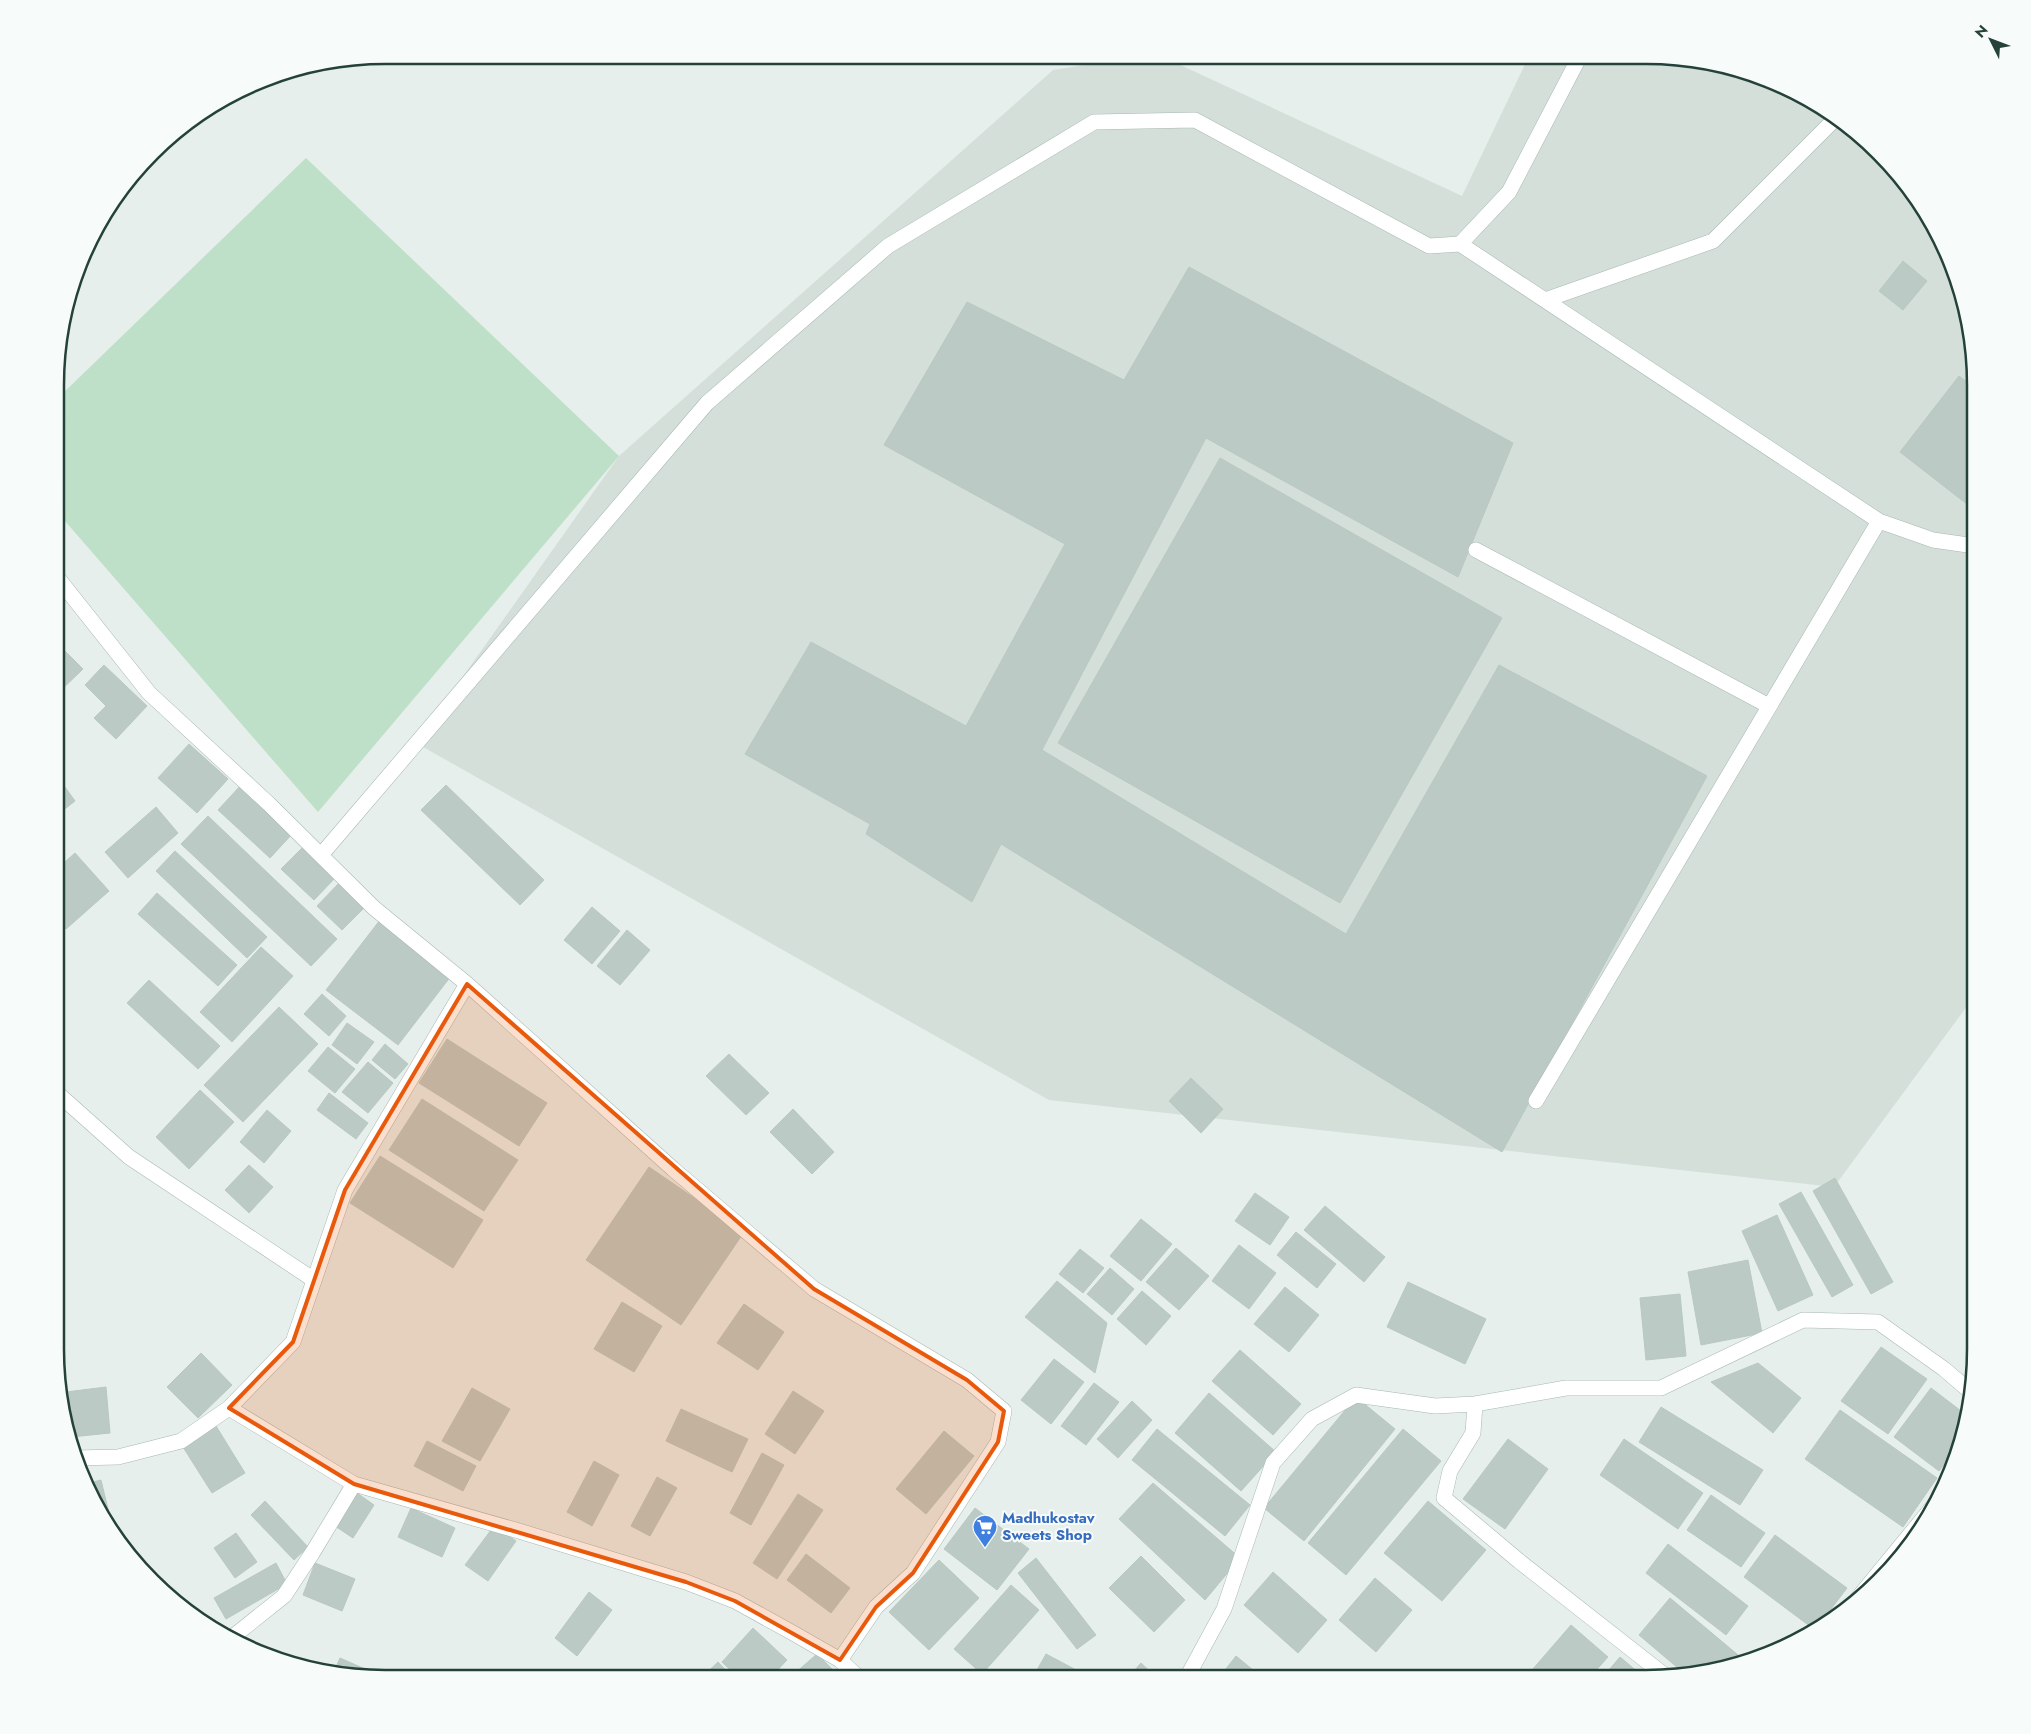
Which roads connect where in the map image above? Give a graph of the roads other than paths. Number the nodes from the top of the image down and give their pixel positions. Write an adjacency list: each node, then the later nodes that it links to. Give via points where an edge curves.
1 (1576, 64): 3 (street, via 1509,192)
2 (1831, 123): 4 (street, via 1713,241)
3 (1460, 244): 4 (street); 10 (street, via 1430,246 1195,120 1094,122 888,246 706,403)
4 (1545, 300): 5 (street)
5 (1879, 521): 6 (street, via 1933,540); 9 (street)
6 (1967, 545)
7 (1476, 550): 9 (street)
8 (64, 586): 10 (street, via 149,693)
9 (1769, 706): 13 (street)
10 (321, 855): 11 (street, via 374,908)
11 (466, 984): 14 (street, via 345,1190); 21 (street, via 666,1163 814,1289 967,1380 1004,1411 998,1442 913,1573 876,1607)
12 (64, 1099): 14 (street, via 129,1157)
13 (1536, 1101)
14 (314, 1280): 17 (street, via 293,1342)
15 (1965, 1387): 16 (street, via 1944,1368 1878,1322 1803,1320 1661,1388 1566,1388)
16 (1475, 1404): 23 (street, via 1434,1406 1356,1395 1312,1419 1273,1463 1224,1609); 24 (street, via 1473,1433 1450,1471 1444,1498)
17 (229, 1408): 18 (street, via 181,1441 118,1457); 19 (street)
18 (83, 1458)
19 (354, 1484): 20 (street, via 284,1596); 21 (street, via 686,1582 735,1601)
20 (237, 1634)
21 (840, 1660): 22 (street)
22 (851, 1670)
23 (1191, 1670)
24 (1658, 1670)

